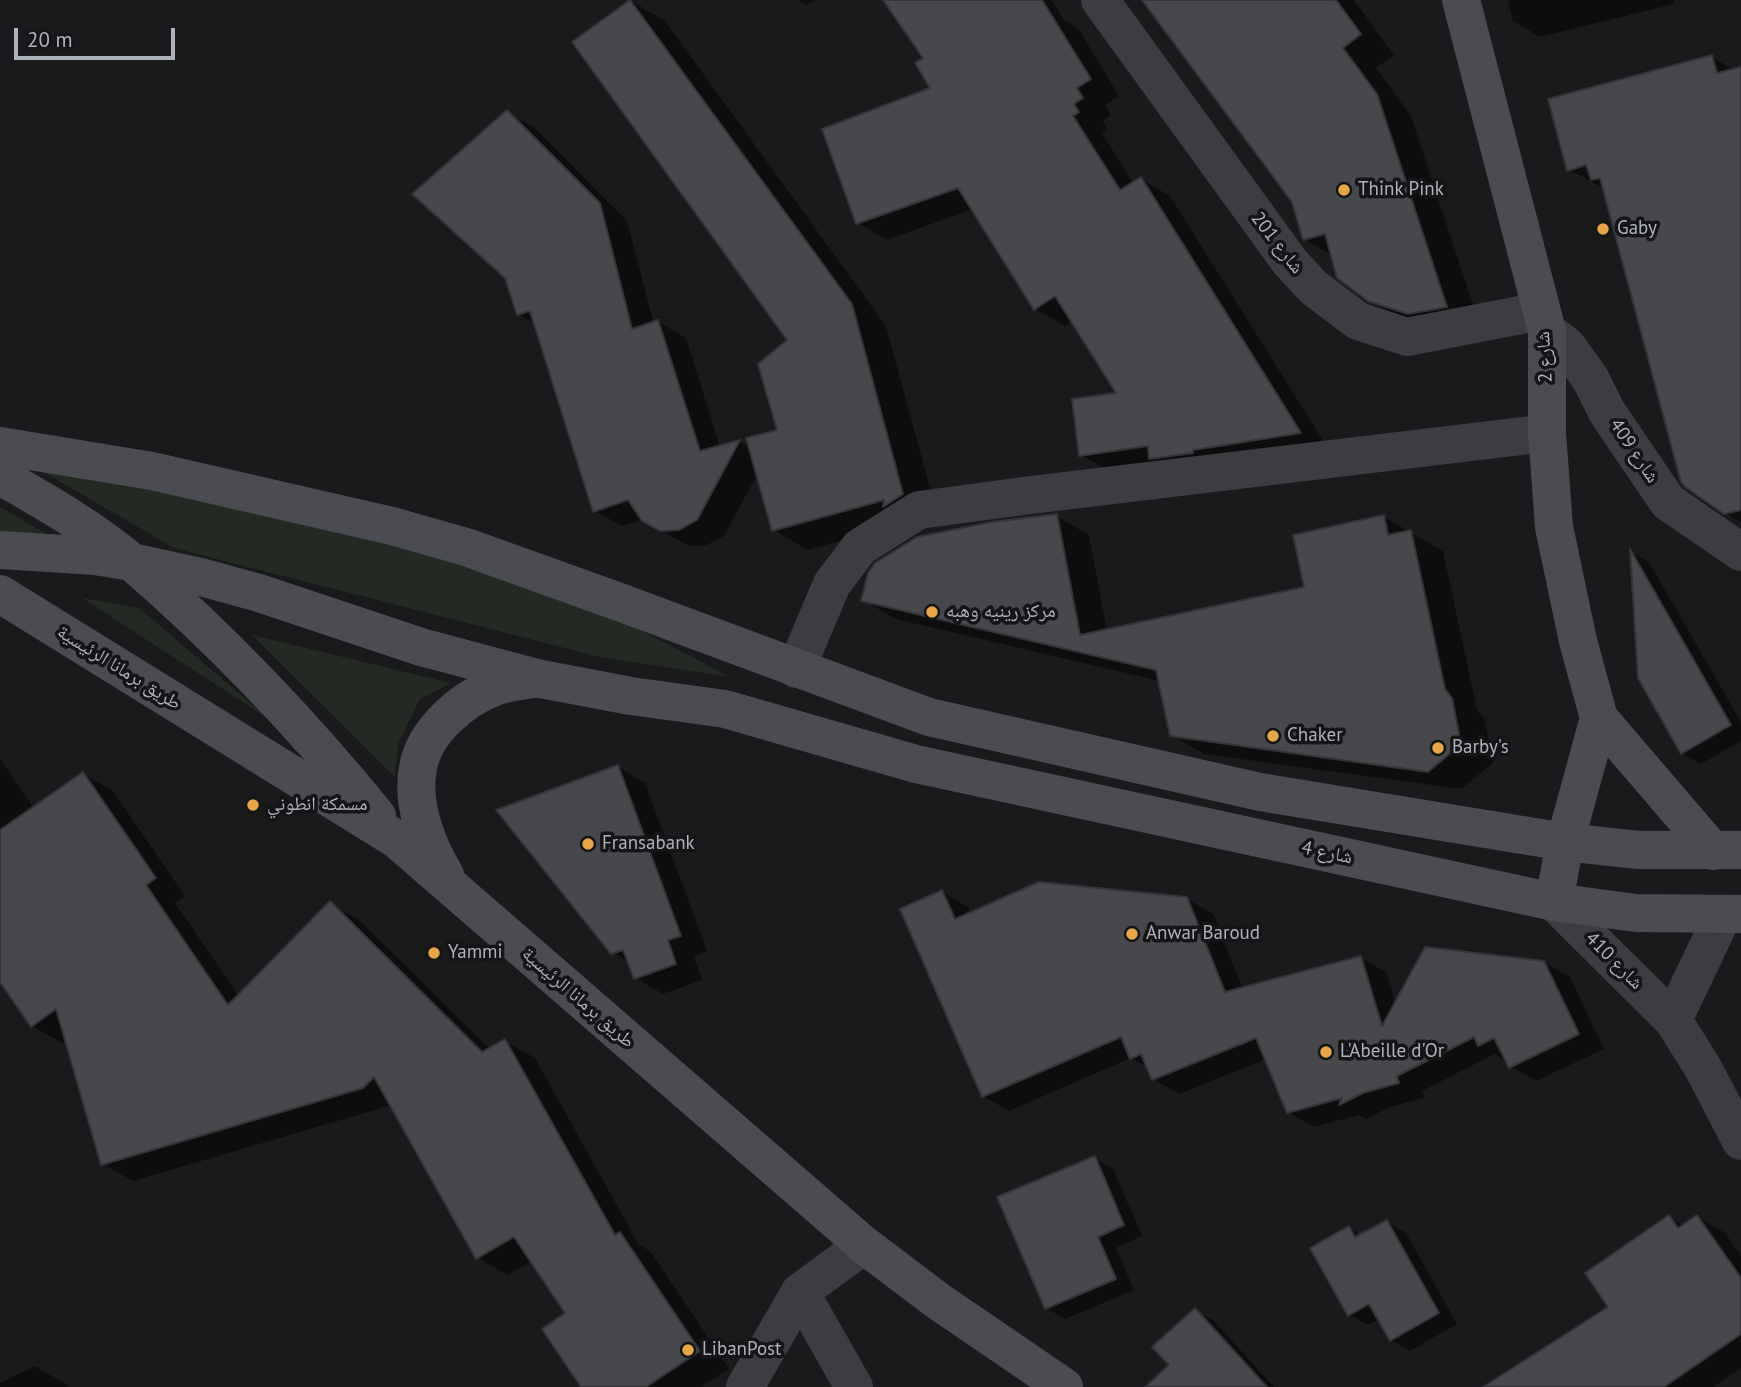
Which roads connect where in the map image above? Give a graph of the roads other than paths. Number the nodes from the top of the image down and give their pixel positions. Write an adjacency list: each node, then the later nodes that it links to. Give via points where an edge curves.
1 (1100, 0): 3 (street, شارع 201, via 1290,262 1334,305 1358,321 1407,337)
2 (1461, 0): 3 (main road, شارع 2)
3 (1544, 321): 4 (main road, شارع 2); 8 (street, شارع 409, via 1590,378 1607,412 1668,502)
4 (1547, 433): 11 (street, via 919,510 860,547 832,584); 13 (main road, شارع 2, via 1554,527)
5 (0, 446): 11 (main road, via 152,471 392,526 466,547)
6 (0, 476): 9 (main road, via 64,513)
7 (0, 550): 9 (main road)
8 (1741, 552)
9 (132, 562): 12 (main road, via 259,593 421,647); 14 (main road, via 288,712)
10 (0, 594): 14 (main road, طريق برمانا الرئيسية)
11 (796, 669): 15 (main road, via 929,717 1260,792)
12 (541, 679): 17 (main road, via 504,684 457,709 429,740 418,767 419,813 436,860); 18 (main road, شارع 4, via 725,709 916,764)
13 (1599, 718): 15 (main road); 16 (main road, شارع 2)
14 (396, 839): 17 (main road, طريق برمانا الرئيسية)
15 (1564, 842): 16 (main road, via 1638,850); 18 (main road)
16 (1727, 851)
17 (455, 892): 22 (main road, طريق برمانا الرئيسية)
18 (1554, 902): 19 (main road, شارع 4, via 1636,914); 20 (street, شارع 410)
19 (1732, 915): 20 (street)
20 (1673, 1020): 21 (street, شارع 410)
21 (1741, 1141)
22 (864, 1245): 23 (street); 26 (main road, طريق برمانا الرئيسية)
23 (800, 1292): 24 (street); 25 (street)
24 (745, 1387)
25 (854, 1387)
26 (1064, 1387)

